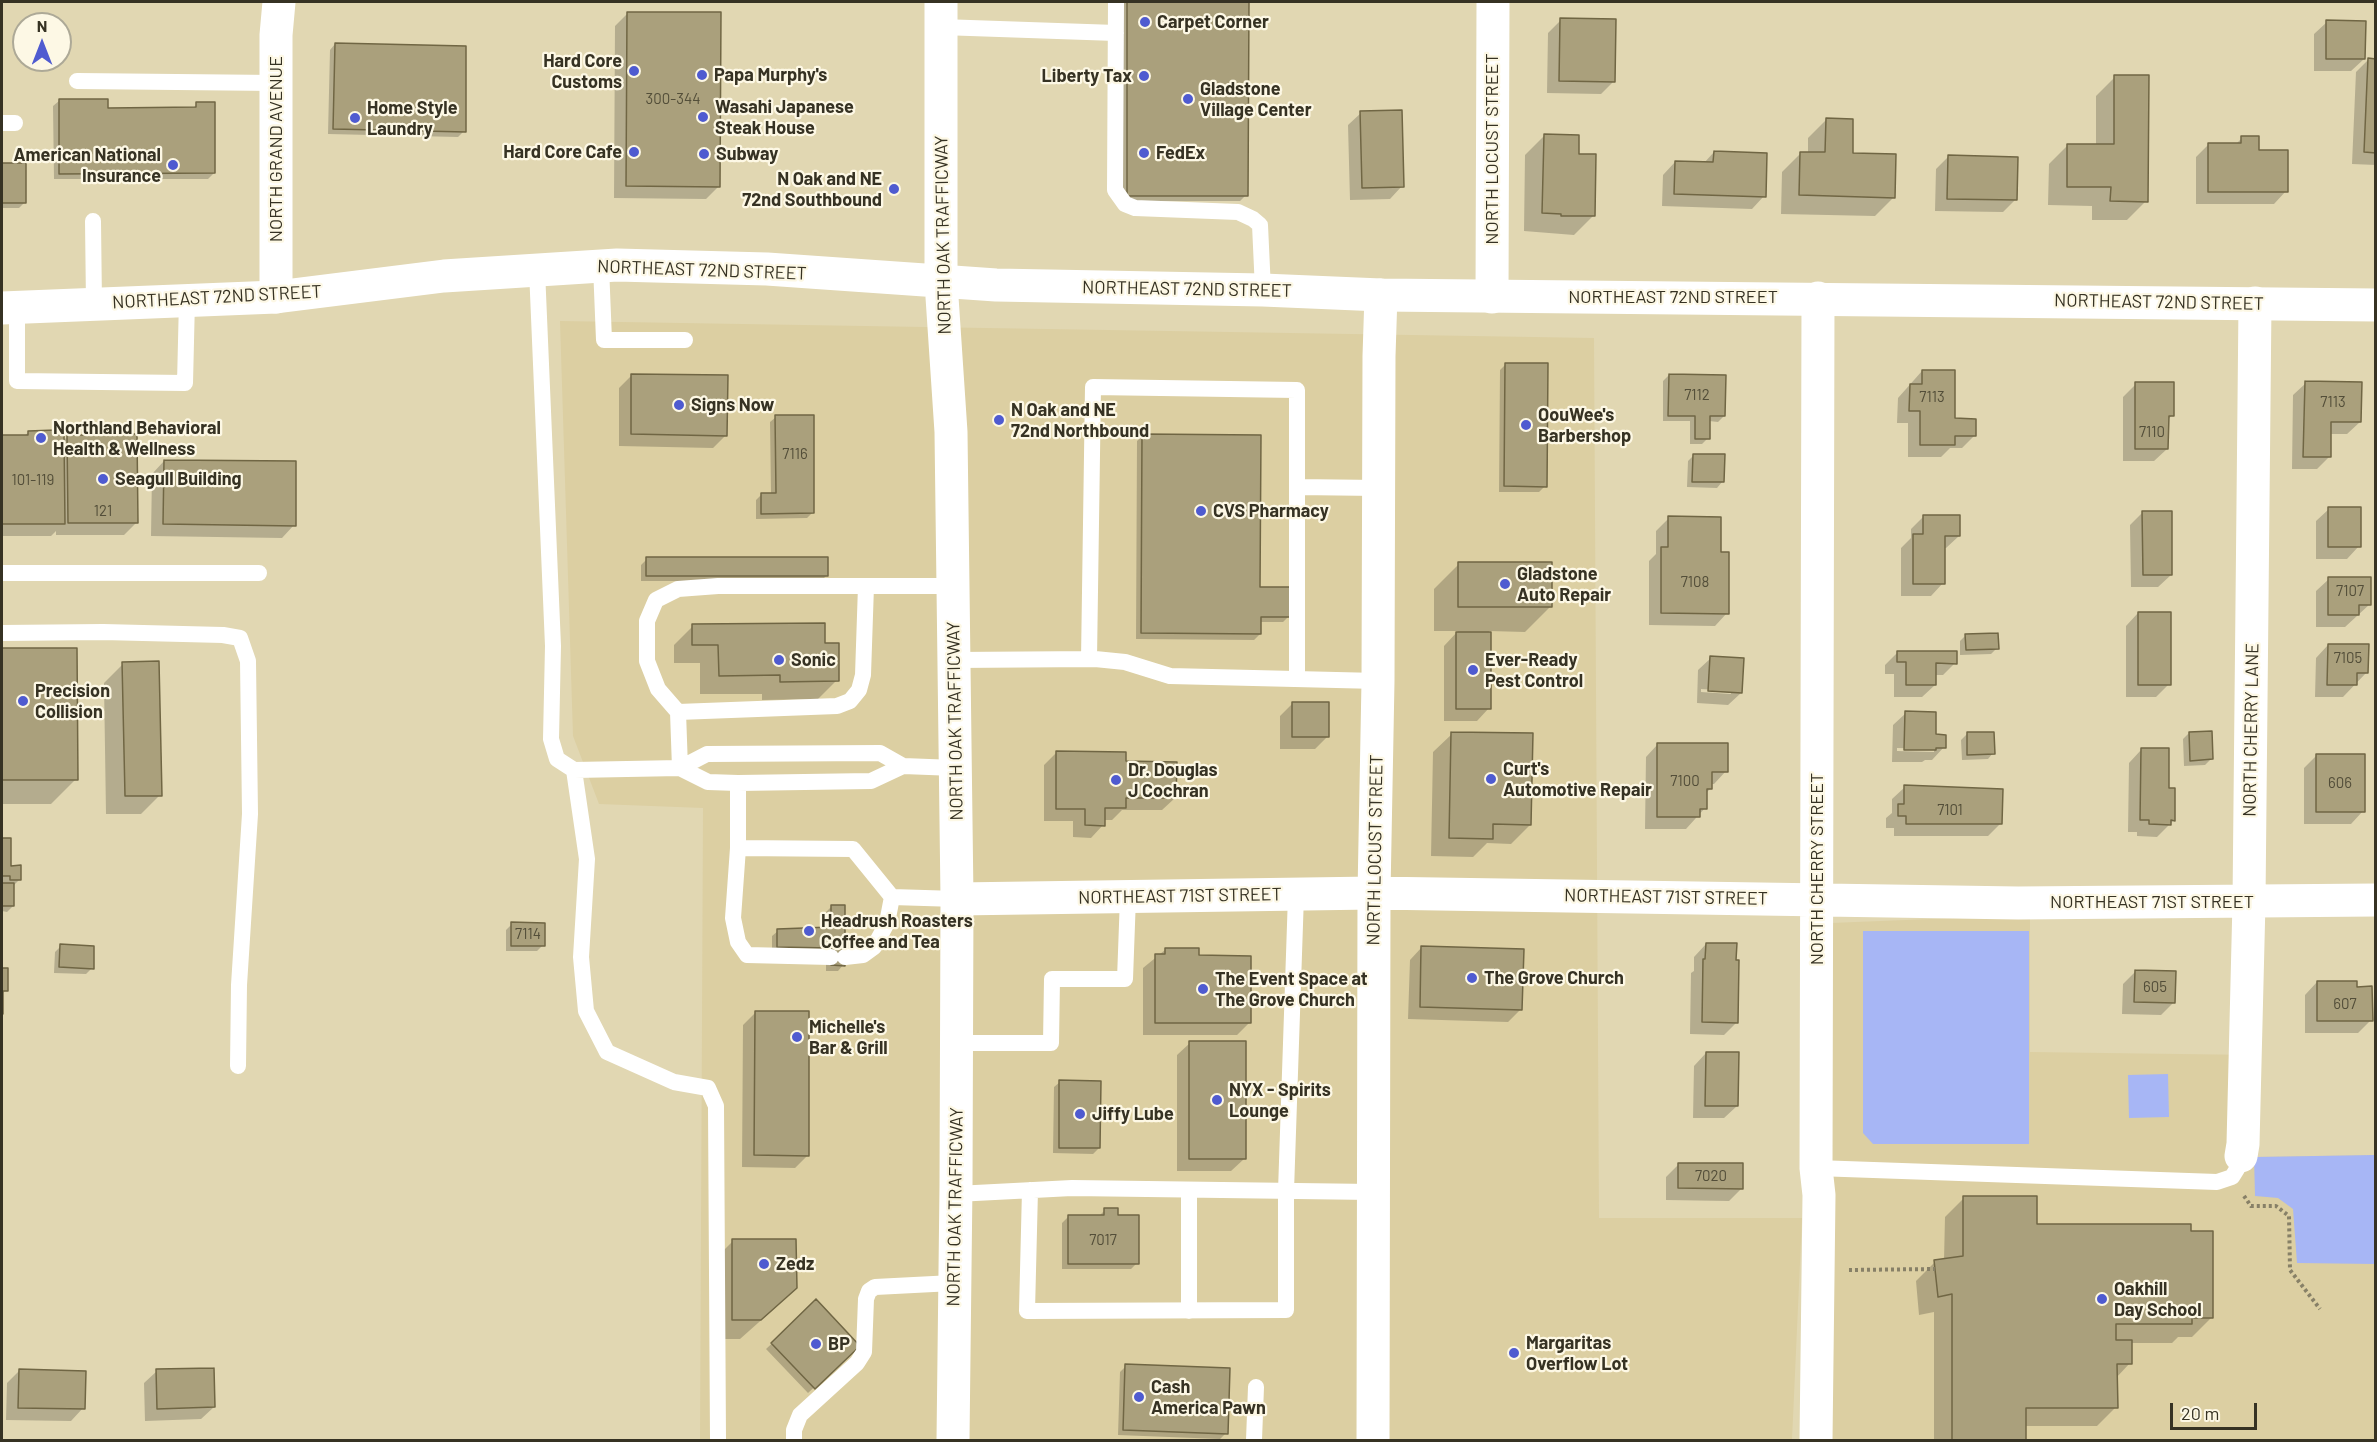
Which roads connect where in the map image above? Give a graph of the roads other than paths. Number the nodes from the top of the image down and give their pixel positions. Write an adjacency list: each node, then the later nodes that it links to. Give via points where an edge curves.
1 (279, 2): 7 (street, NORTH GRAND AVENUE)
2 (1116, 2): 5 (lane)
3 (1493, 2): 15 (street, NORTH LOCUST STREET)
4 (941, 14): 5 (lane); 11 (street, NORTH OAK TRAFFICWAY)
5 (1116, 33): 12 (lane, via 1115,190 1125,204 1135,208 1238,212 1253,219 1260,225)
6 (77, 81): 7 (lane)
7 (276, 82): 14 (street, NORTH GRAND AVENUE)
8 (93, 221): 19 (lane)
9 (601, 266): 10 (street, NORTHEAST 72ND STREET); 11 (street, NORTHEAST 72ND STREET, via 767,269); 22 (lane, via 604,340)
10 (537, 270): 14 (street, NORTHEAST 72ND STREET, via 444,276); 38 (lane, via 554,646 551,739 557,759)
11 (941, 282): 12 (street, NORTHEAST 72ND STREET); 28 (street, NORTH OAK TRAFFICWAY, via 951,432)
12 (1263, 290): 13 (street, NORTHEAST 72ND STREET)
13 (1382, 295): 15 (street, NORTHEAST 72ND STREET); 24 (street, NORTH LOCUST STREET)
14 (276, 297): 17 (street, NORTHEAST 72ND STREET)
15 (1492, 297): 16 (street, NORTHEAST 72ND STREET)
16 (1818, 298): 18 (street, NORTHEAST 72ND STREET); 46 (street, NORTH CHERRY STREET)
17 (187, 300): 19 (street, NORTHEAST 72ND STREET); 21 (lane, via 185,383 17,381)
18 (2256, 303): 20 (street, NORTHEAST 72ND STREET); 48 (street, NORTH CHERRY LANE)
19 (94, 304): 21 (street, NORTHEAST 72ND STREET)
20 (2376, 305)
21 (9, 308)
22 (684, 340)
23 (1296, 487): 24 (lane); 30 (lane, via 1296,390 1093,387); 32 (lane)
24 (1378, 488): 33 (street, NORTH LOCUST STREET)
25 (2, 573): 26 (lane)
26 (259, 573)
27 (867, 586): 28 (lane); 34 (lane, via 863,675 859,690 850,701 837,706); 34 (lane, via 718,586 678,589 656,600 647,621 647,661 658,689)
28 (953, 586): 31 (street, NORTH OAK TRAFFICWAY)
29 (2, 633): 50 (lane, via 104,632 240,638 248,661 250,814)
30 (1089, 659): 31 (lane); 32 (lane, via 1125,662 1170,676)
31 (954, 660): 37 (street, NORTH OAK TRAFFICWAY)
32 (1296, 679): 33 (lane)
33 (1378, 681): 41 (street, NORTH LOCUST STREET)
34 (678, 712): 36 (lane)
35 (903, 766): 36 (lane, via 880,753 707,754); 37 (lane); 39 (lane, via 871,782)
36 (680, 768): 38 (lane); 39 (lane, via 708,782)
37 (955, 768): 45 (street, NORTH OAK TRAFFICWAY)
38 (574, 770): 61 (lane, via 587,859 581,957 586,1011 607,1052 674,1082 708,1088 716,1106)
39 (738, 783): 40 (lane)
40 (738, 848): 43 (lane, via 853,849); 43 (lane, via 733,918 738,942 747,955 863,955 874,946 887,923)
41 (1374, 893): 42 (street, NORTHEAST 71ST STREET); 46 (street, NORTHEAST 71ST STREET); 56 (street, NORTH LOCUST STREET)
42 (1296, 895): 44 (street, NORTHEAST 71ST STREET); 55 (lane)
43 (892, 897): 45 (lane)
44 (1128, 897): 45 (street, NORTHEAST 71ST STREET); 49 (lane, via 1125,979 1052,979 1051,1043)
45 (957, 899): 49 (street, NORTH OAK TRAFFICWAY)
46 (1817, 899): 48 (street, NORTHEAST 71ST STREET); 52 (street, NORTH CHERRY STREET)
47 (2376, 900): 48 (street, NORTHEAST 71ST STREET)
48 (2249, 902): 51 (street, NORTH CHERRY LANE, via 2243,1144)
49 (957, 1043): 57 (street, NORTH OAK TRAFFICWAY)
50 (238, 1066)
51 (2236, 1167): 52 (lane, via 2217,1182)
52 (1816, 1168): 66 (street, NORTH CHERRY STREET)
53 (1030, 1190): 54 (lane); 57 (lane); 59 (lane, via 1027,1311)
54 (1189, 1190): 55 (lane); 59 (lane)
55 (1286, 1191): 56 (lane); 59 (lane, via 1286,1310)
56 (1372, 1192): 65 (street, NORTH LOCUST STREET)
57 (956, 1194): 58 (street, NORTH OAK TRAFFICWAY)
58 (953, 1283): 62 (lane, via 875,1287 869,1291 864,1352 800,1415); 63 (street, NORTH OAK TRAFFICWAY)
59 (1189, 1311)
60 (1256, 1387): 64 (lane)
61 (718, 1440)
62 (794, 1440)
63 (953, 1440)
64 (1254, 1440)
65 (1373, 1440)
66 (1816, 1440)

